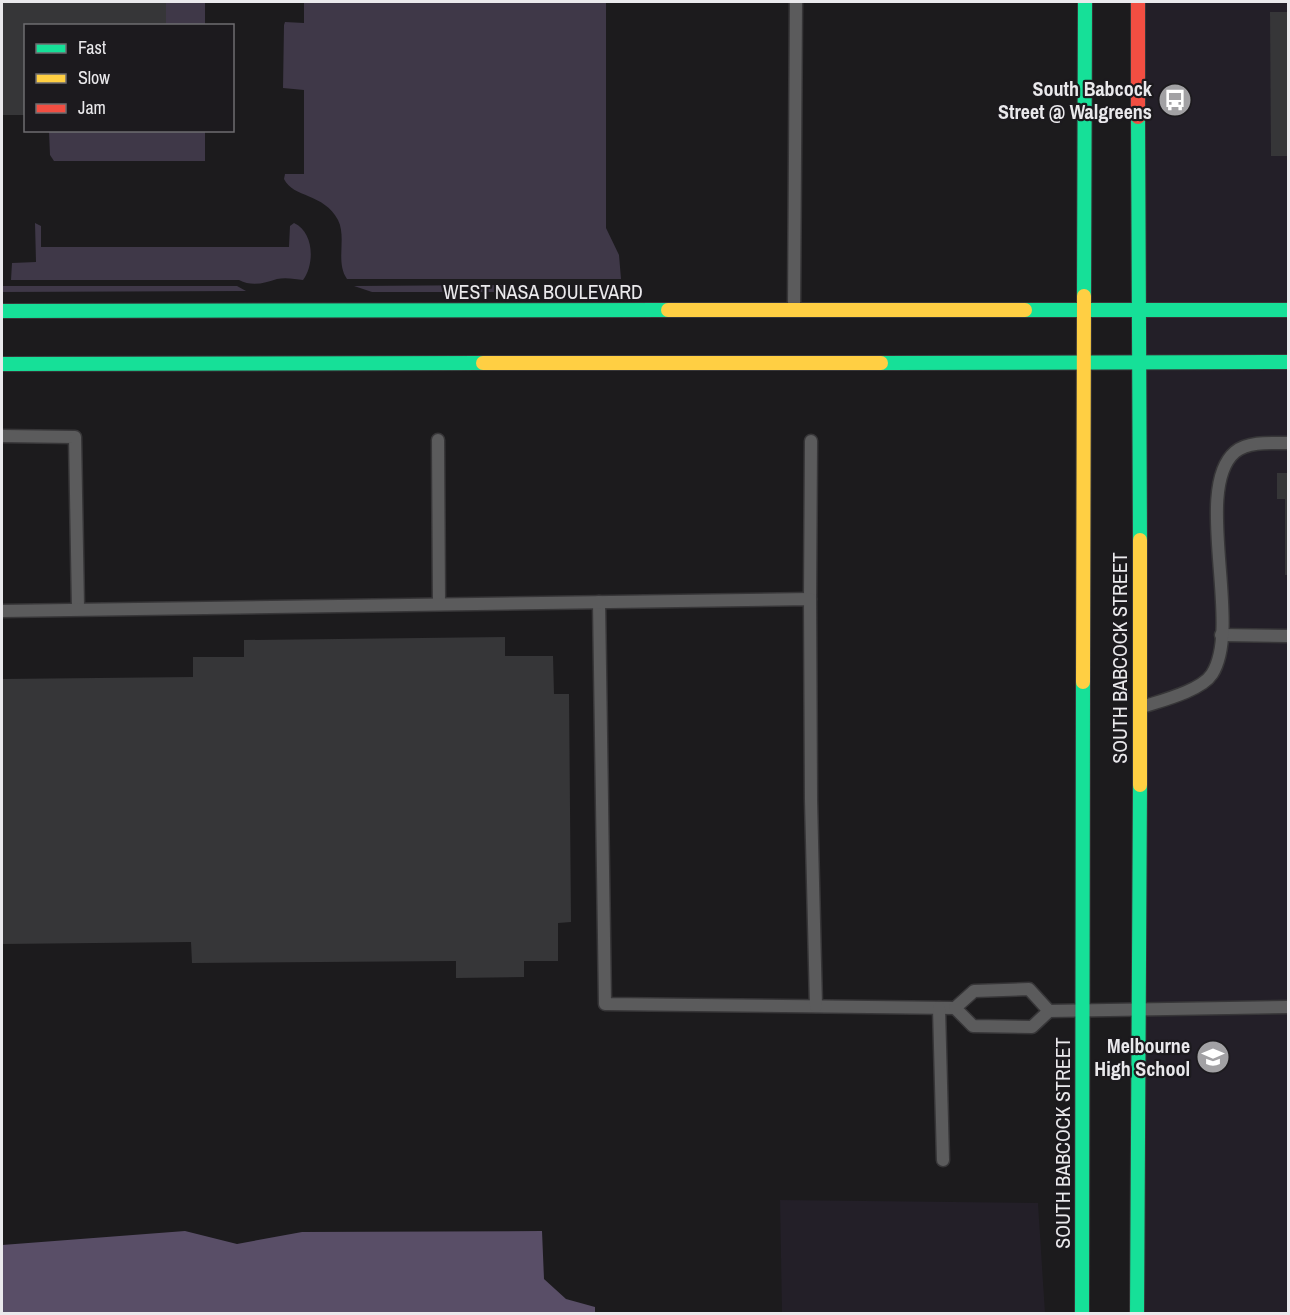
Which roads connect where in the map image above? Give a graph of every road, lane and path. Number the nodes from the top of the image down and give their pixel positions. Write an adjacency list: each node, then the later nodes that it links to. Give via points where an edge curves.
1 (796, 2): 6 (lane)
2 (1085, 2): 7 (main road, SOUTH BABCOCK STREET)
3 (1138, 2): 8 (main road, SOUTH BABCOCK STREET)
4 (1288, 310): 8 (main road, WEST NASA BOULEVARD)
5 (2, 311): 6 (main road, WEST NASA BOULEVARD)
6 (794, 311): 7 (main road, WEST NASA BOULEVARD)
7 (1084, 311): 8 (main road, WEST NASA BOULEVARD); 9 (main road, SOUTH BABCOCK STREET)
8 (1139, 311): 10 (main road, SOUTH BABCOCK STREET)
9 (1084, 362): 10 (main road); 12 (main road); 31 (main road, SOUTH BABCOCK STREET)
10 (1139, 362): 11 (main road); 24 (main road, SOUTH BABCOCK STREET)
11 (1288, 362)
12 (2, 364)
13 (2, 436): 20 (lane, via 75,437)
14 (438, 440): 19 (lane)
15 (811, 441): 17 (lane)
16 (1288, 443): 22 (lane, via 1236,450 1225,465 1217,490)
17 (810, 599): 18 (lane); 25 (lane)
18 (599, 602): 19 (lane); 25 (lane, via 605,1004)
19 (438, 604): 20 (lane)
20 (78, 608): 21 (lane)
21 (2, 611)
22 (1221, 635): 23 (lane); 24 (lane, via 1221,649 1211,676 1184,693)
23 (1288, 636)
24 (1140, 708): 29 (main road, SOUTH BABCOCK STREET)
25 (816, 1006): 27 (lane)
26 (1288, 1007): 29 (lane)
27 (939, 1008): 28 (lane); 32 (lane)
28 (955, 1008): 30 (lane, via 973,1026 1032,1027); 30 (lane, via 974,991 1029,989)
29 (1137, 1010): 31 (lane); 34 (main road, SOUTH BABCOCK STREET)
30 (1049, 1011): 31 (lane)
31 (1083, 1011): 33 (main road, SOUTH BABCOCK STREET)
32 (943, 1160)
33 (1082, 1314)
34 (1137, 1314)

